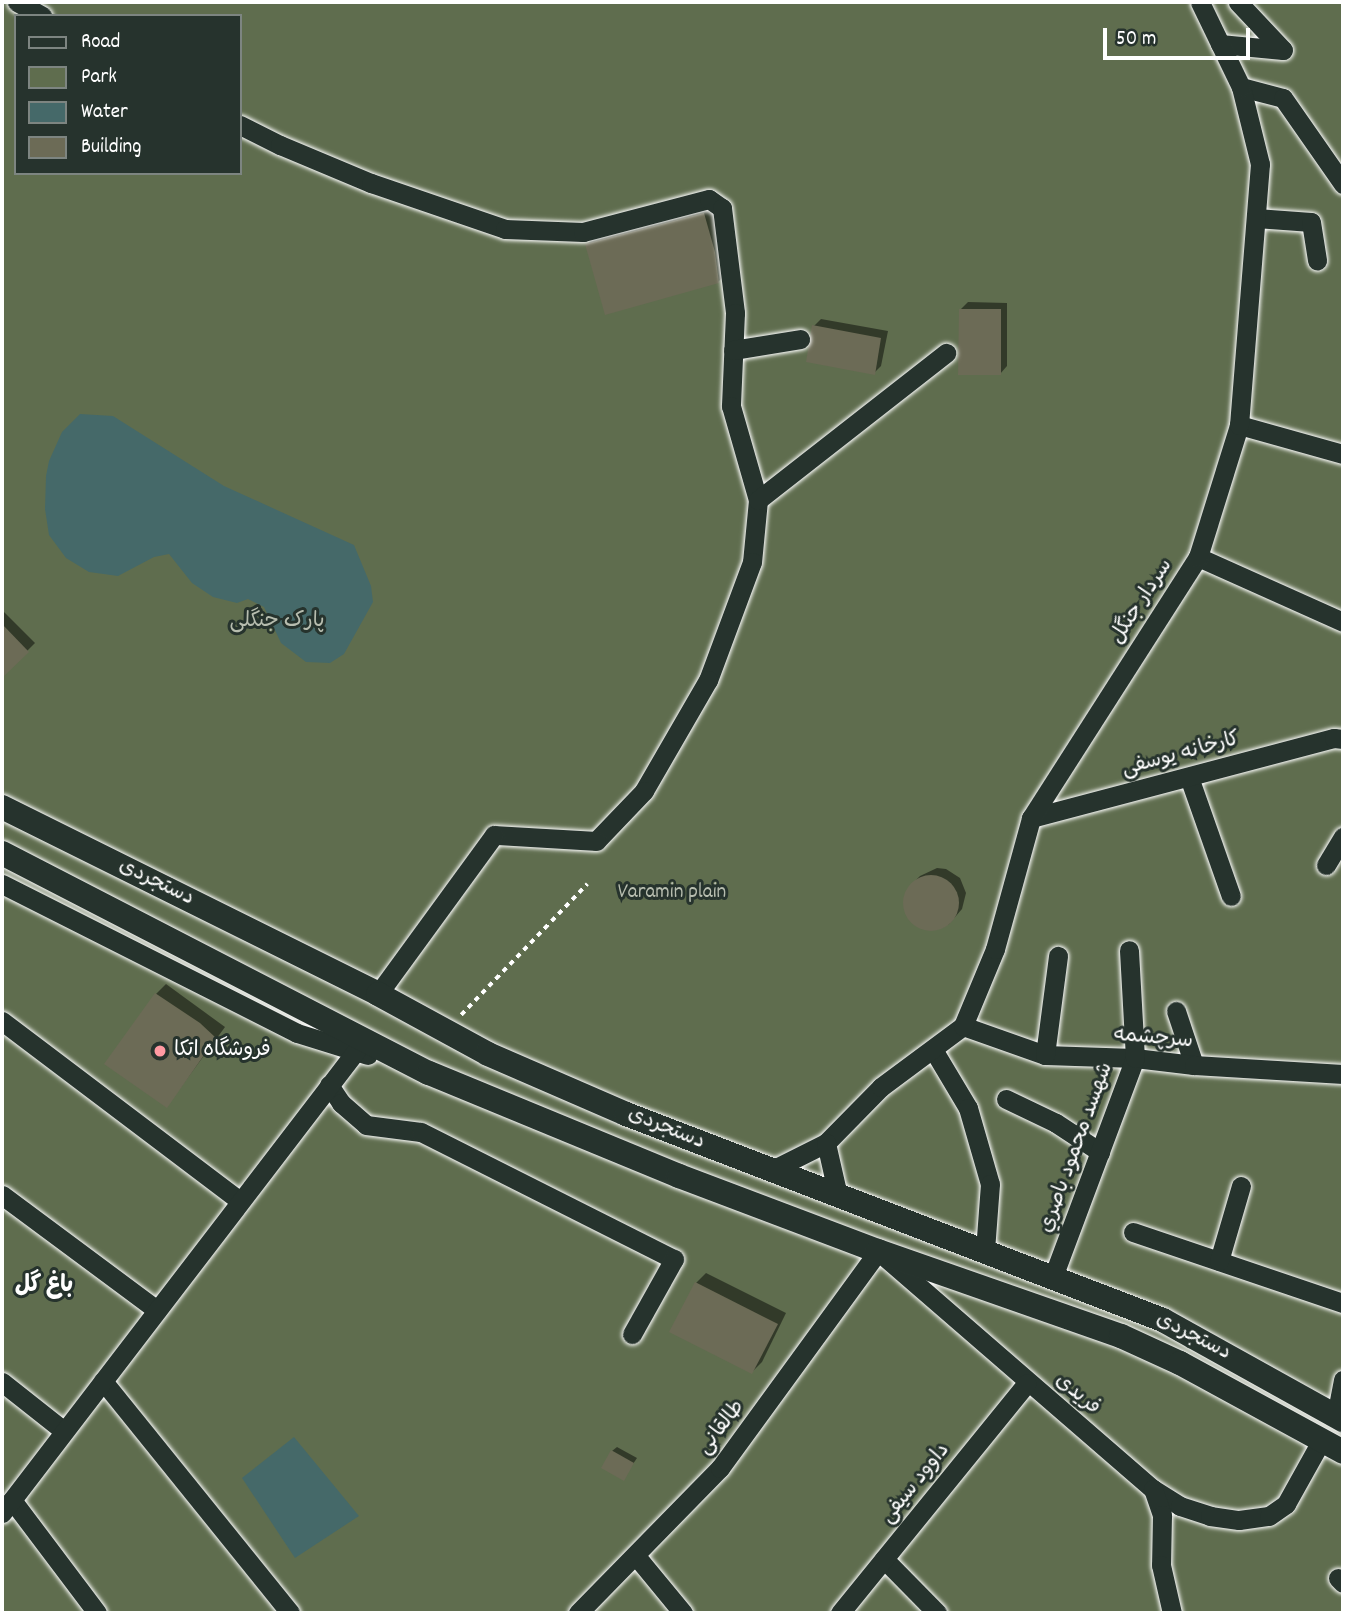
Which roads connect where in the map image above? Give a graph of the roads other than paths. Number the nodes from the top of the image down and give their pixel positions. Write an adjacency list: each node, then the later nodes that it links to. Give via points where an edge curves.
1 (17, 2): 4 (street)
2 (1200, 2): 5 (street, سردار جنگل)
3 (1238, 2): 5 (street, via 1283,50)
4 (38, 14)
5 (1220, 44): 6 (street, سردار جنگل)
6 (1241, 87): 8 (street, via 1283,98); 9 (street, سردار جنگل, via 1260,164)
7 (242, 126): 12 (street, via 371,183 505,229 583,232 709,199 722,208 735,313)
8 (1343, 184)
9 (1255, 218): 10 (street, via 1311,222); 14 (street, سردار جنگل)
10 (1317, 261)
11 (800, 339): 12 (street)
12 (733, 350): 16 (street, via 731,406)
13 (946, 353): 16 (street)
14 (1239, 425): 15 (street); 17 (street, سردار جنگل)
15 (1343, 454)
16 (758, 500): 30 (street, via 752,562 708,680 644,791 596,841 494,835)
17 (1198, 557): 18 (street); 22 (street, سردار جنگل)
18 (1343, 622)
19 (1343, 739): 20 (street, کارخانه یوسفی)
20 (1189, 777): 22 (street, کارخانه یوسفی); 27 (street)
21 (2, 807): 30 (main road, دستجردی)
22 (1031, 818): 33 (street, سردار جنگل, via 995,949)
23 (1343, 838): 25 (street)
24 (2, 853): 39 (main road, دستجردی)
25 (1326, 865)
26 (2, 884): 34 (street, via 297,1032)
27 (1231, 896)
28 (1129, 950): 37 (street, شهسد محمود باصري)
29 (1058, 956): 36 (street)
30 (378, 994): 45 (main road, دستجردی, via 488,1054)
31 (1175, 1011): 38 (street)
32 (2, 1021): 49 (street)
33 (963, 1026): 35 (street, سردار جنگل); 36 (street, سرچشمه)
34 (356, 1051): 39 (street); 41 (street)
35 (934, 1051): 43 (street, سردار جنگل, via 881,1087); 52 (street, via 968,1108 990,1184)
36 (1045, 1055): 37 (street, سرچشمه)
37 (1135, 1058): 38 (street, سرچشمه); 44 (street, شهسد محمود باصري)
38 (1194, 1065): 40 (street, سرچشمه)
39 (429, 1073): 51 (main road, دستجردی, via 679,1176)
40 (1343, 1074)
41 (329, 1085): 49 (street); 57 (street, via 366,1125 421,1132 674,1259)
42 (1006, 1100): 44 (street, via 1056,1122)
43 (826, 1143): 45 (street, سردار جنگل); 48 (street)
44 (1100, 1152): 54 (street, شهسد محمود باصري)
45 (770, 1171): 48 (main road, دستجردی)
46 (1241, 1186): 53 (street)
47 (2, 1195): 56 (street)
48 (838, 1196): 52 (main road, دستجردی)
49 (240, 1201): 56 (street)
50 (1133, 1232): 53 (street)
51 (878, 1251): 61 (street, فریدی); 64 (main road, دستجردی, via 1121,1336 1180,1363); 68 (street, طالقانی, via 720,1468)
52 (985, 1251): 54 (main road, دستجردی)
53 (1219, 1261): 55 (street)
54 (1054, 1277): 62 (main road, دستجردی, via 1163,1320)
55 (1343, 1303)
56 (157, 1310): 59 (street)
57 (632, 1334)
58 (1343, 1380): 62 (street)
59 (103, 1381): 63 (street); 71 (street)
60 (2, 1382): 63 (street)
61 (1027, 1383): 66 (street, فریدی); 69 (street, داوود سیفی)
62 (1340, 1418)
63 (64, 1431): 67 (street)
64 (1321, 1441): 65 (main road, دستجردی); 66 (street, فریدی, via 1286,1504 1269,1516 1239,1520 1210,1516 1180,1506)
65 (1343, 1452)
66 (1153, 1489): 76 (street, via 1162,1515 1161,1565)
67 (7, 1507): 70 (street)
68 (636, 1556): 72 (street, طالقانی); 73 (street)
69 (884, 1559): 74 (street, داوود سیفی); 75 (street)
70 (97, 1613)
71 (290, 1613)
72 (578, 1613)
73 (683, 1613)
74 (840, 1613)
75 (937, 1613)
76 (1172, 1613)

